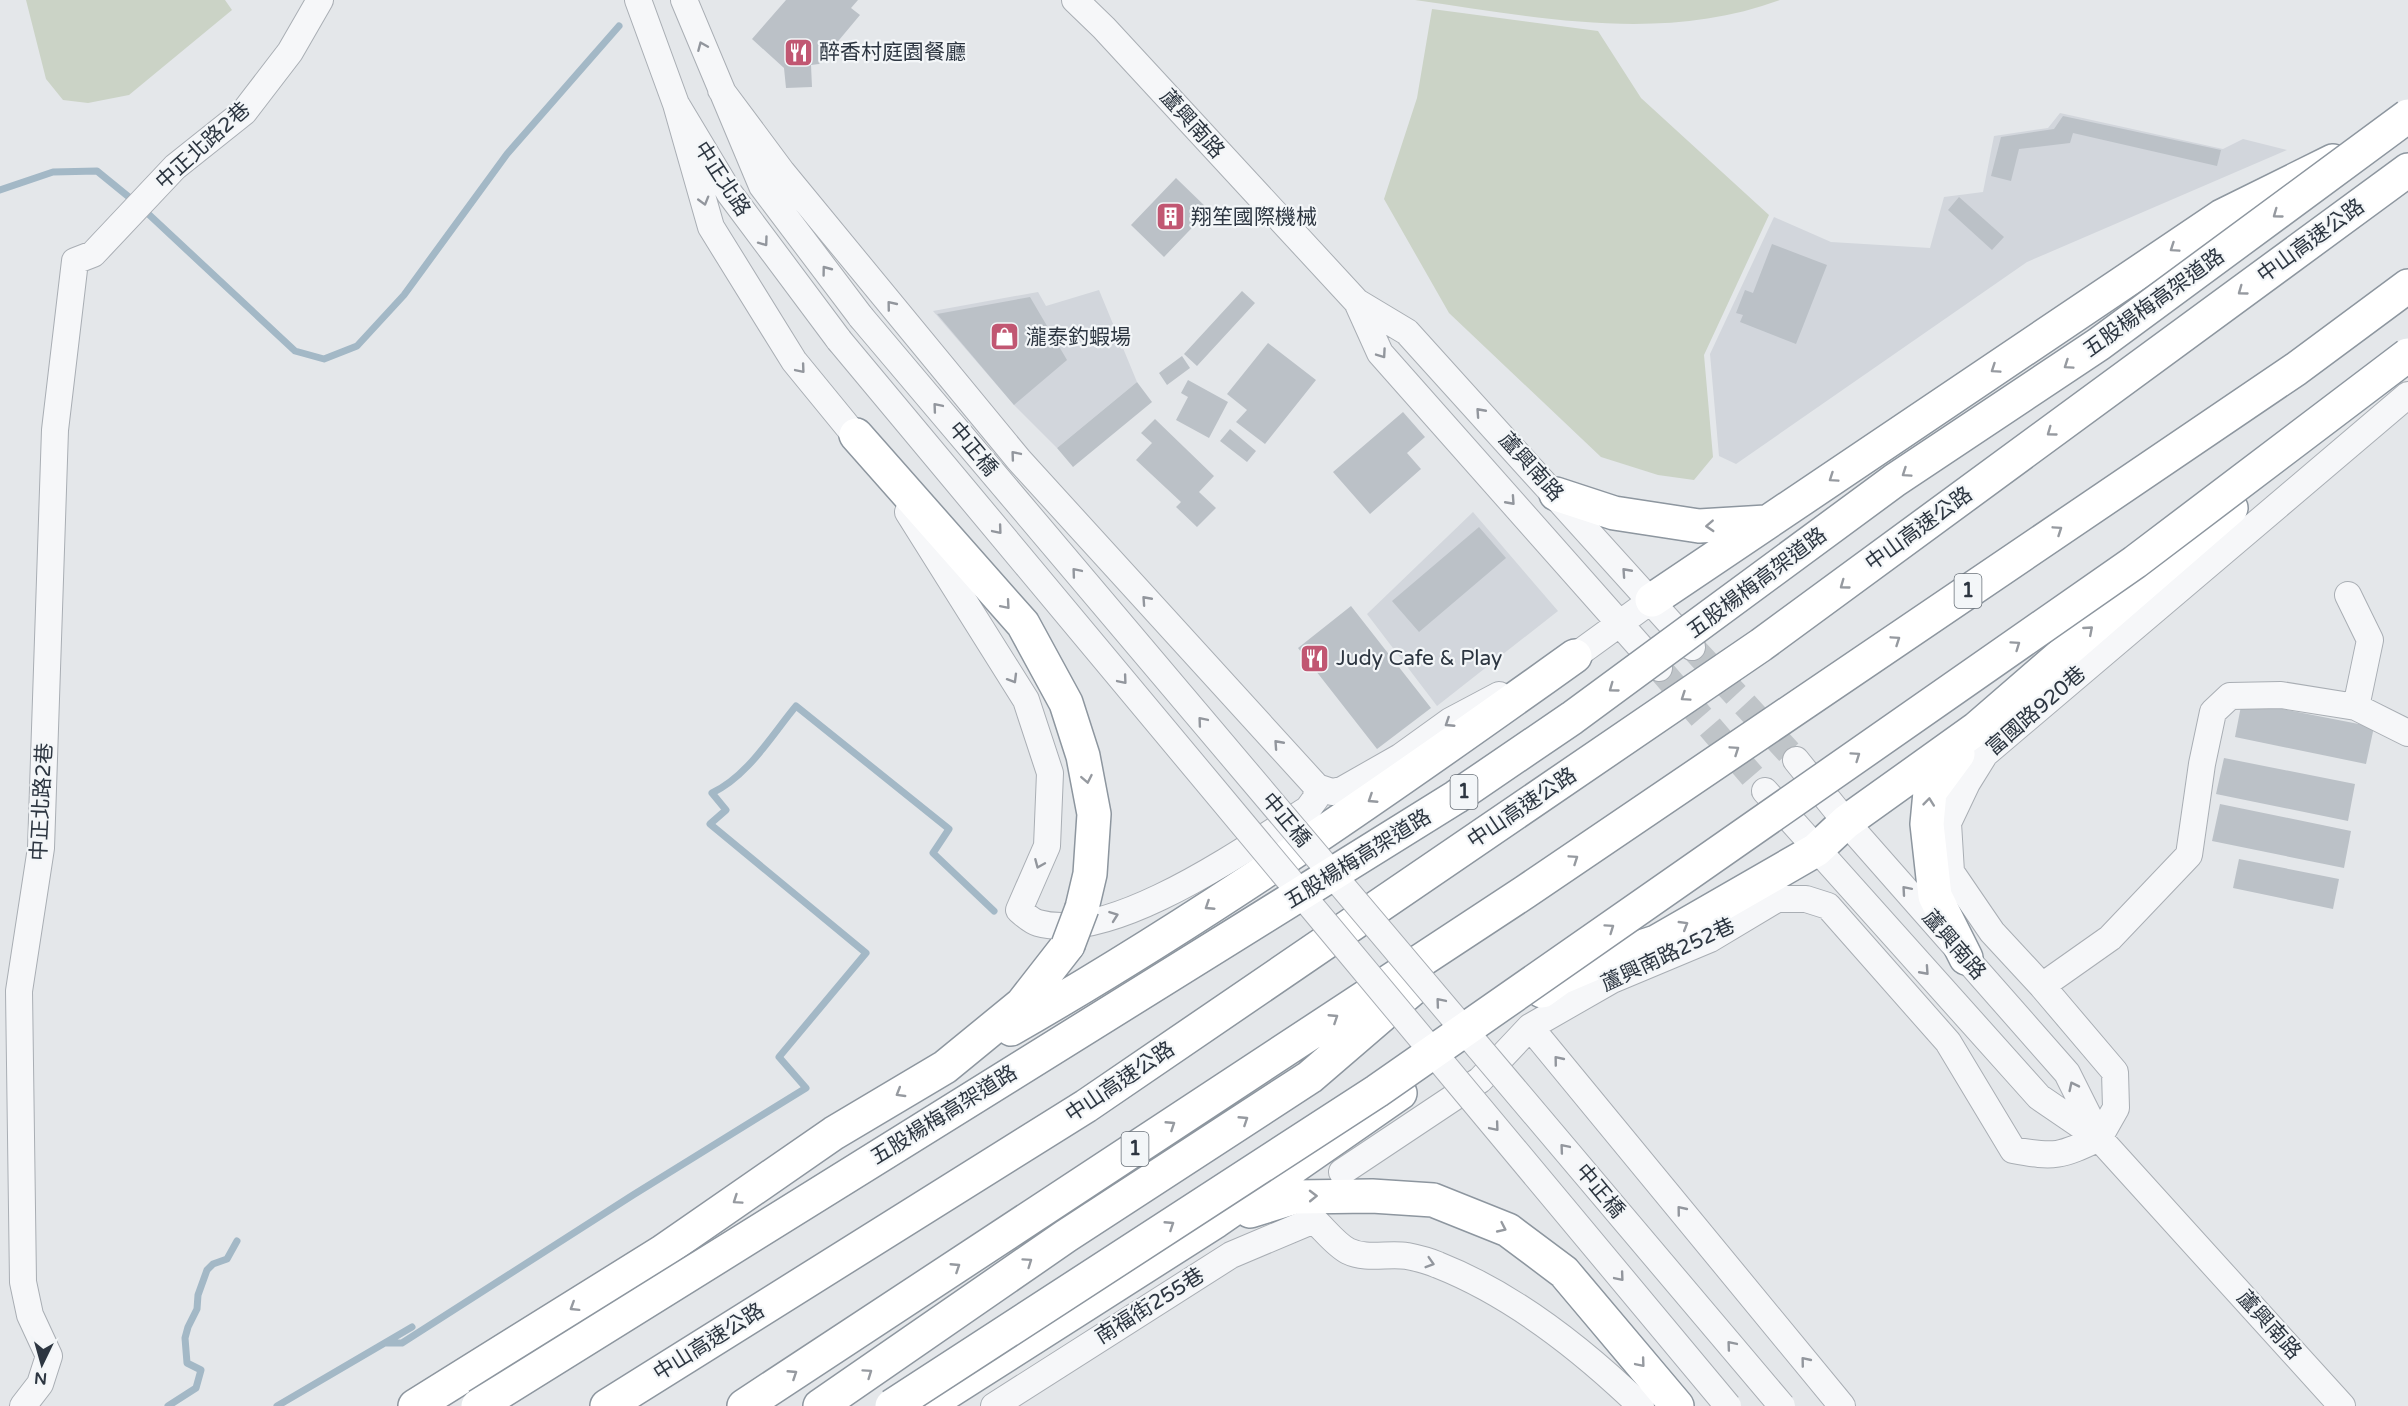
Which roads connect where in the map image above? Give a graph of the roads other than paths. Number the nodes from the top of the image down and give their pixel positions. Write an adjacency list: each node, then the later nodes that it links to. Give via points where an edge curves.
1 (320, 0): 42 (street, 中正北路2巷, via 290,52 244,112 175,167 93,254 75,261 55,430 41,848 19,991 23,1282 30,1315 50,1356 39,1383)
2 (638, 0): 6 (street, 中正北路)
3 (684, 0): 5 (street, 中正北路, one-way to 3)
4 (1075, 0): 11 (street, 蘆興南路)
5 (721, 90): 12 (street, 中正北路, one-way to 5, via 762,186); 30 (street, one-way to 5, via 1019,460 782,172)
6 (676, 104): 13 (street, 中正北路, one-way to 13, via 729,194); 17 (street, one-way to 17, via 711,227 794,361)
7 (2408, 116): 44 (highway, 五股楊梅高架道路 / 1, one-way to 44, bridge, via 2099,344 1895,480 1582,711 1456,797)
8 (2408, 123): 19 (highway, one-way to 19, via 2222,216)
9 (2408, 170): 45 (highway, 中山高速公路 / 1, one-way to 45, via 1751,652 1086,1106)
10 (2408, 286): 34 (highway, 1, one-way to 10, via 2296,369)
11 (1356, 302): 18 (street, 蘆興南路, one-way to 11, via 1407,332); 22 (street, 蘆興南路, one-way to 22, via 1380,353)
12 (861, 317): 54 (street, 中正橋, one-way to 12, bridge)
13 (839, 340): 53 (street, 中正橋, one-way to 53, bridge)
14 (2408, 355): 48 (highway, one-way to 14, bridge, via 1386,1084 2135,562)
15 (2408, 368): 27 (highway, one-way to 15, via 2199,534)
16 (2408, 395): 36 (street, 富國路920巷, via 1985,754 1967,783 1948,823 1951,872 1992,932)
17 (856, 435): 30 (street, one-way to 30, via 1026,700 1050,773 1047,846 1019,910 1035,922 1056,926 1101,921 1143,906 1308,809 1316,798); 38 (highway, one-way to 38, bridge, via 1023,624 1066,703 1083,756 1094,814 1090,874 1068,945 1022,1004)
18 (1556, 494): 19 (highway, one-way to 18, via 1700,526 1614,513); 21 (street, 蘆興南路, one-way to 18)
19 (1768, 522): 21 (highway)
20 (2348, 595): 26 (street, via 2370,640)
21 (1652, 600): 22 (street); 23 (street, 蘆興南路)
22 (1620, 624): 24 (street); 25 (street, 蘆興南路)
23 (1692, 647)
24 (1575, 656): 30 (street, one-way to 30, via 1450,721 1400,758 1342,790 1332,792); 38 (highway, one-way to 38, via 1432,758 1168,933)
25 (1659, 668)
26 (2356, 707): 28 (street); 36 (street, via 2281,695 2230,696 2213,712 2189,855 2110,938)
27 (1976, 729): 32 (highway); 35 (highway, one-way to 27, via 1935,896 1927,824 1930,792)
28 (2408, 733)
29 (1796, 760): 32 (street, 蘆興南路)
30 (1317, 787)
31 (1765, 791): 33 (street, 蘆興南路)
32 (1846, 822): 33 (highway); 35 (street, 蘆興南路, one-way to 32)
33 (1816, 850): 39 (street, 蘆興南路, one-way to 39, via 2039,1097); 41 (highway, one-way to 33, via 1560,978 1656,942)
34 (1525, 892): 46 (highway, 1, one-way to 34); 47 (highway, one-way to 34, via 1066,1236 1310,1077)
35 (1966, 958): 39 (street, 蘆興南路, one-way to 35, via 2067,1073)
36 (2042, 986): 39 (street, 富國路920巷, via 2115,1072 2116,1108)
37 (1530, 1026): 39 (street, 蘆興南路252巷, via 1612,980 1710,939 1777,899 1806,898 1828,906 1948,1042 2013,1150 2064,1155); 40 (street, 蘆興南路252巷, via 1480,1080); 55 (street, one-way to 37)
38 (945, 1066): 43 (highway, one-way to 43, via 834,1133 662,1251)
39 (2099, 1138): 56 (street, 蘆興南路)
40 (1342, 1172)
41 (1216, 1221): 49 (highway); 52 (highway, one-way to 52, via 1294,1197 1372,1196 1432,1200 1487,1221 1508,1230 1564,1272)
42 (23, 1406)
43 (415, 1406)
44 (478, 1406)
45 (607, 1406)
46 (744, 1406)
47 (820, 1406)
48 (892, 1406)
49 (926, 1406)
50 (994, 1406): 51 (street, 南福街255巷, one-way to 51, via 1231,1255 1314,1220 1348,1251 1407,1256 1438,1265 1503,1298 1604,1371)
51 (1641, 1406)
52 (1677, 1406)
53 (1728, 1406)
54 (1782, 1406)
55 (1842, 1406)
56 (2342, 1406)

